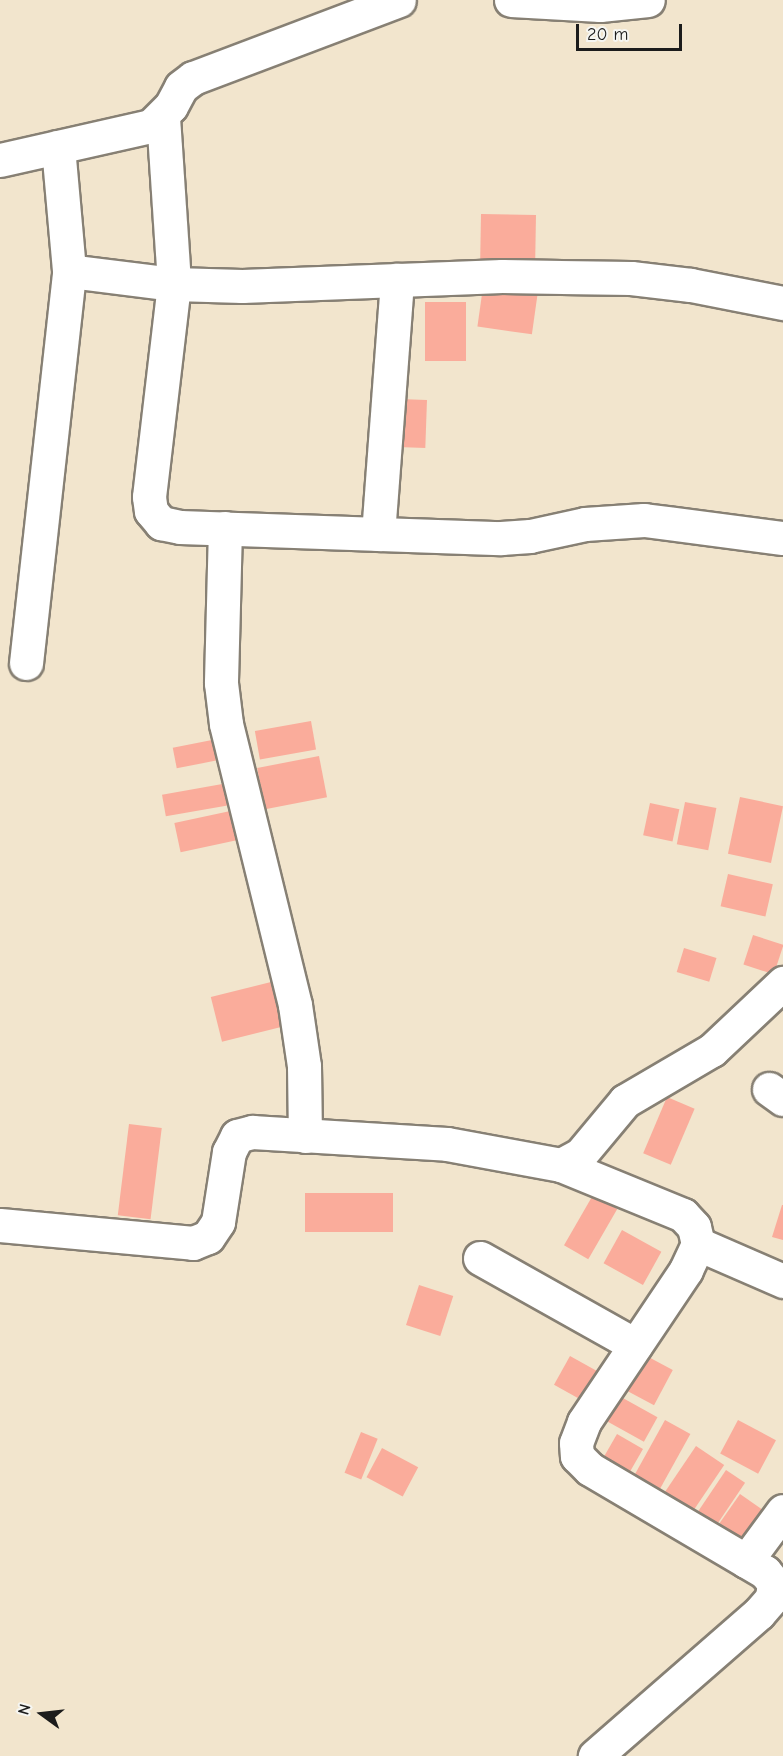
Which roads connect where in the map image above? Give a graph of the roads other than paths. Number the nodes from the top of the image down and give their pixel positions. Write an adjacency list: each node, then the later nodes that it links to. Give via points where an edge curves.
1 (399, 0): 4 (street, via 193,78 181,87)
2 (511, 0): 3 (street, via 600,5)
3 (648, 0)
4 (163, 117): 5 (street, via 151,126); 9 (street)
5 (58, 147): 6 (street); 7 (street)
6 (0, 160)
7 (69, 271): 9 (street); 14 (street)
8 (397, 280): 9 (street, via 242,286); 10 (street, via 631,278); 12 (street)
9 (174, 284): 11 (street, via 149,497 151,512 161,523)
10 (783, 303)
11 (225, 528): 12 (street); 16 (street, via 221,683 225,714 295,1005 304,1066)
12 (378, 534): 13 (street, via 530,536 585,524 644,520)
13 (783, 538)
14 (26, 663)
15 (783, 983): 17 (street, via 712,1050 625,1101 580,1155)
16 (305, 1136): 17 (street, via 447,1144); 18 (street, via 252,1132 237,1136 229,1152 218,1222 208,1237 193,1243)
17 (561, 1165): 19 (street, via 683,1215 694,1227)
18 (0, 1225)
19 (698, 1244): 21 (street); 22 (street, via 686,1270)
20 (480, 1258): 22 (street)
21 (783, 1281)
22 (635, 1345): 24 (street, via 584,1422 576,1443 577,1456 590,1469)
23 (783, 1511): 24 (street)
24 (746, 1561): 25 (street, via 765,1572 774,1583 772,1598)
25 (595, 1756)

